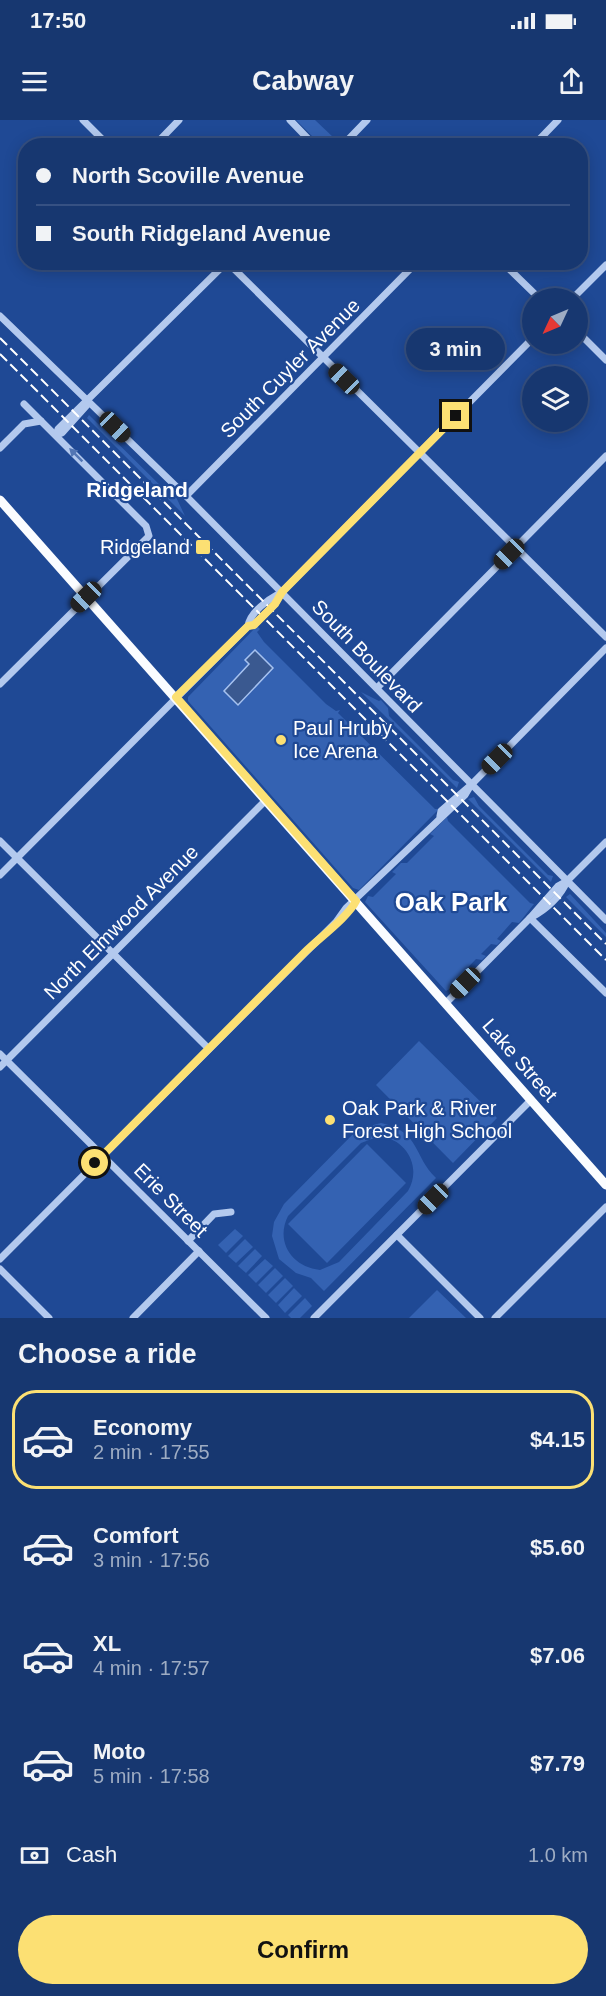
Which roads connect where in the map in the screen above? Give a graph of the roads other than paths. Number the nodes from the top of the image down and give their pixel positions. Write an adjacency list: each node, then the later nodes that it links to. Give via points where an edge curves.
1 (83, 120): 6 (street)
2 (179, 120): 7 (street)
3 (290, 120): 8 (street)
4 (367, 120): 9 (street)
5 (558, 120): 10 (street)
6 (101, 138)
7 (162, 138)
8 (307, 138)
9 (350, 138)
10 (541, 138)
11 (606, 265): 17 (street)
12 (219, 270): 23 (street)
13 (235, 270): 21 (street)
14 (409, 270): 21 (street, South Cuyler Avenue)
15 (510, 270): 16 (street)
16 (528, 288)
17 (583, 288)
18 (0, 316): 23 (street, South Boulevard)
19 (588, 342): 22 (street)
20 (522, 349): 28 (street)
21 (323, 358): 28 (street); 30 (street, South Cuyler Avenue)
22 (606, 360)
23 (89, 402): 26 (street); 30 (street, South Boulevard)
24 (24, 404): 25 (street)
25 (41, 421): 26 (street); 27 (street, via 24,424)
26 (56, 435): 34 (street, one-way to 26, via 149,536 146,526)
27 (0, 448)
28 (419, 452): 32 (street); 33 (street)
29 (606, 456): 32 (street)
30 (186, 496): 33 (street, South Boulevard)
31 (0, 500): 34 (main road, Lake Street)
32 (516, 548): 35 (street); 38 (street)
33 (282, 592): 38 (street, South Boulevard); 39 (street, via 270,599)
34 (86, 597): 37 (street); 39 (main road, Lake Street)
35 (606, 637)
36 (606, 648): 40 (street)
37 (0, 684)
38 (377, 688): 40 (street, South Boulevard)
39 (176, 697): 41 (main road, Lake Street); 44 (street)
40 (471, 784): 46 (street, South Boulevard); 47 (street)
41 (266, 800): 47 (main road, Lake Street); 50 (street, North Elmwood Avenue)
42 (0, 841): 44 (street)
43 (606, 842): 46 (street)
44 (17, 858): 45 (street); 50 (street)
45 (0, 875)
46 (567, 881): 48 (street); 49 (street, South Boulevard)
47 (356, 901): 52 (main road, Lake Street); 53 (street)
48 (530, 918): 51 (street); 52 (street)
49 (606, 920)
50 (113, 953): 53 (street); 55 (street, North Elmwood Avenue)
51 (606, 993)
52 (446, 1003): 57 (main road, Lake Street)
53 (208, 1048): 58 (street)
54 (0, 1054): 55 (street, Erie Street)
55 (6, 1060): 56 (street, North Elmwood Avenue); 58 (street, Erie Street)
56 (0, 1067)
57 (531, 1100): 59 (main road, Lake Street); 62 (street)
58 (103, 1155): 63 (street, Erie Street); 65 (street)
59 (606, 1185)
60 (606, 1207): 72 (street)
61 (231, 1212): 63 (street, via 214,1214)
62 (397, 1235): 70 (street); 71 (street)
63 (189, 1241): 64 (street, Erie Street)
64 (199, 1251): 68 (street); 69 (street, Erie Street)
65 (0, 1259)
66 (0, 1269): 67 (street)
67 (49, 1318)
68 (133, 1318)
69 (266, 1318)
70 (314, 1318)
71 (480, 1318)
72 (495, 1318)

